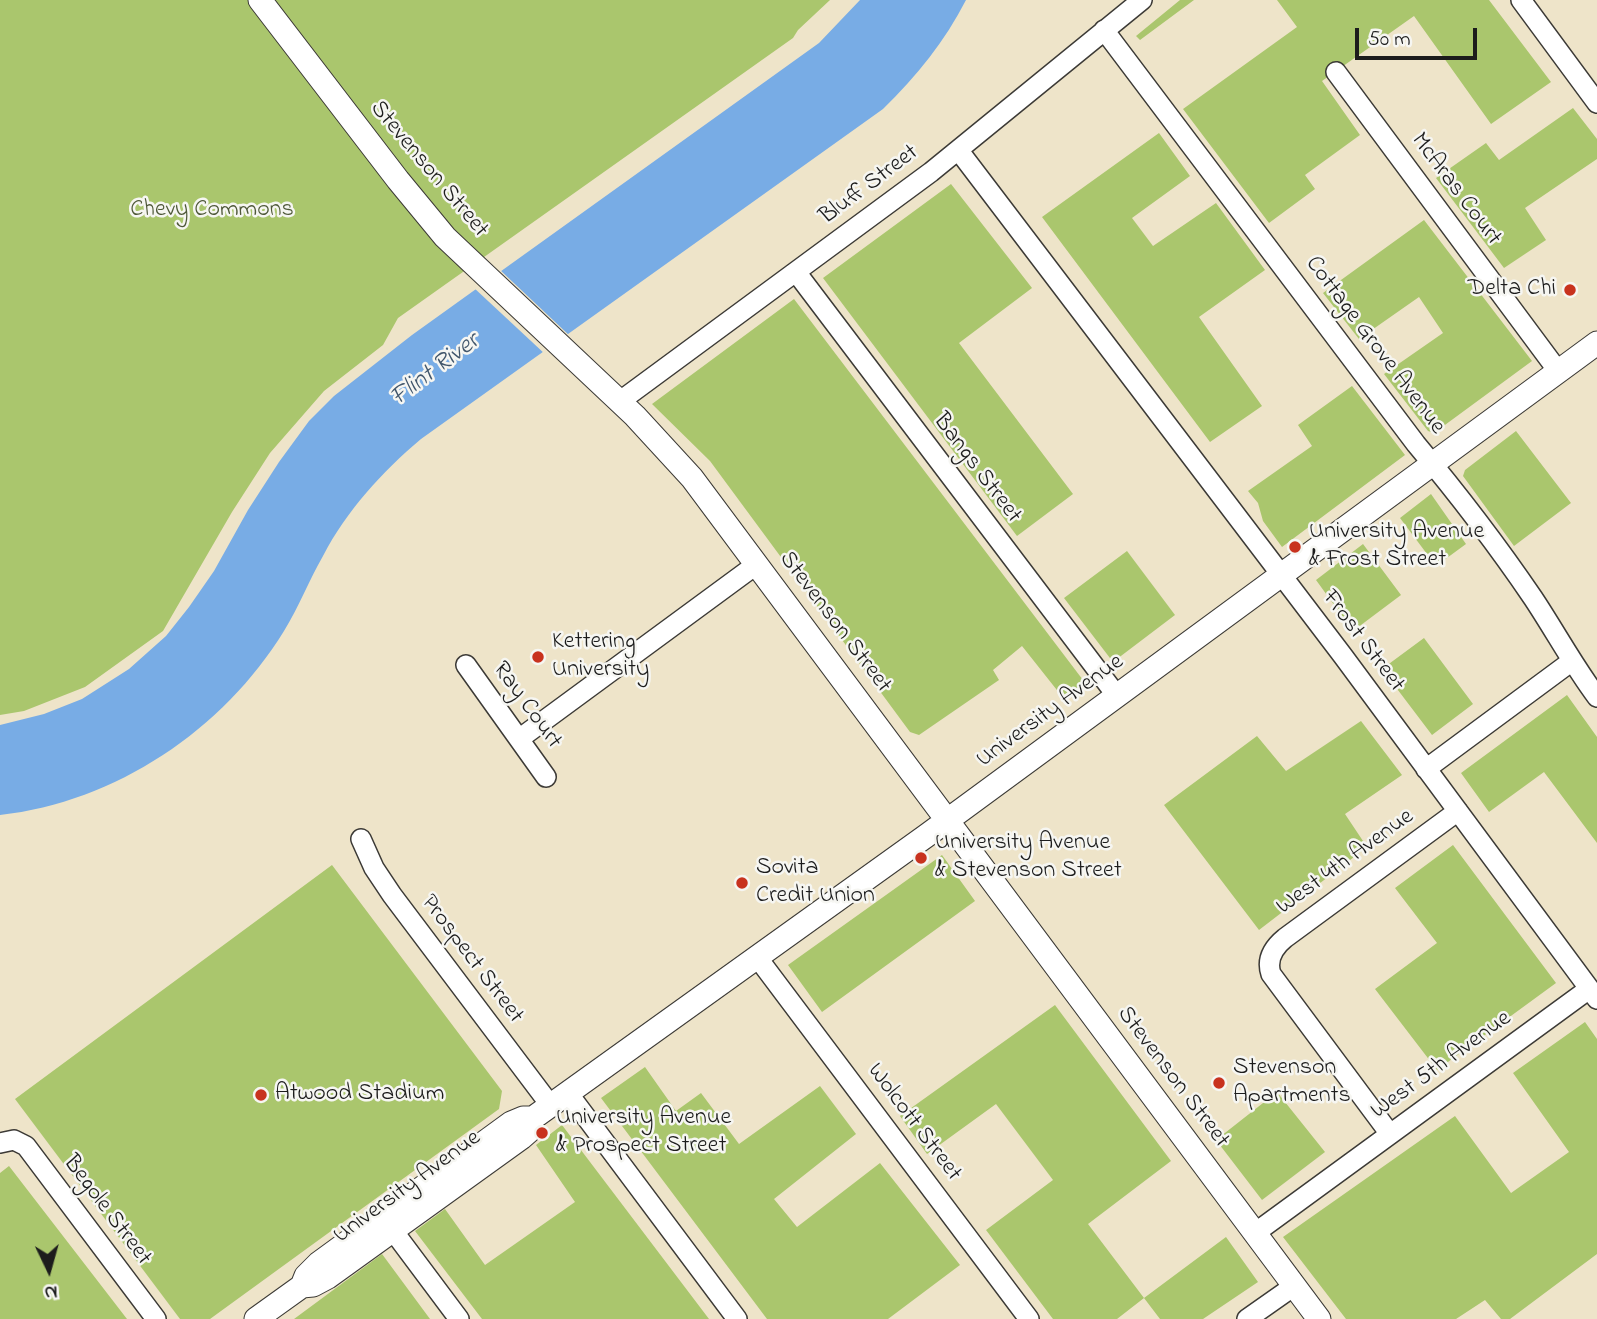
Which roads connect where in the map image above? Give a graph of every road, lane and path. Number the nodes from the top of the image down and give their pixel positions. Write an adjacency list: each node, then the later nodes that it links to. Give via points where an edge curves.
1 (260, 0): 11 (street, Stevenson Street, via 424,213)
2 (1142, 0): 4 (street, Bluff Street)
3 (1521, 0): 6 (street)
4 (1104, 30): 7 (street, Bluff Street); 12 (street, Cottage Grove Avenue)
5 (1336, 72): 10 (street, McAras Court)
6 (1597, 103)
7 (959, 151): 8 (street, Bluff Street); 14 (street, Frost Street)
8 (796, 272): 11 (street, Bluff Street); 17 (street, Bangs Street)
9 (1597, 343): 10 (street, University Avenue)
10 (1558, 371): 12 (street, University Avenue)
11 (619, 402): 13 (street, Stevenson Street, via 692,478)
12 (1433, 464): 14 (street, University Avenue); 15 (street, Cottage Grove Avenue, via 1523,584)
13 (757, 564): 19 (street); 23 (street, Stevenson Street)
14 (1282, 576): 17 (street, University Avenue); 20 (street, Frost Street)
15 (1572, 662): 18 (street, Cottage Grove Avenue); 20 (street)
16 (466, 665): 19 (street, Ray Court)
17 (1117, 696): 23 (street, University Avenue)
18 (1597, 697)
19 (519, 738): 21 (street, Ray Court)
20 (1426, 769): 22 (street, Frost Street)
21 (546, 777)
22 (1458, 811): 26 (street, Frost Street); 28 (street, West 4th Avenue, via 1285,938 1269,960 1273,978)
23 (948, 820): 25 (street, University Avenue); 31 (street, Stevenson Street)
24 (361, 839): 27 (street, Prospect Street, via 392,895)
25 (757, 957): 27 (street, University Avenue); 37 (street, Wolcott Street)
26 (1593, 994): 28 (street, West 5th Avenue)
27 (550, 1106): 30 (street, University Avenue, via 515,1121); 36 (street, Prospect Street)
28 (1390, 1134): 31 (street, West 5th Avenue)
29 (6, 1142): 33 (street, Begole Street, via 21,1142 30,1151)
30 (387, 1224): 34 (street, University Avenue, via 313,1267 302,1286); 35 (street)
31 (1255, 1233): 32 (street, Stevenson Street)
32 (1294, 1286): 38 (street); 39 (street, Stevenson Street)
33 (156, 1319)
34 (256, 1319)
35 (459, 1319)
36 (737, 1319)
37 (1029, 1319)
38 (1247, 1319)
39 (1319, 1319)

